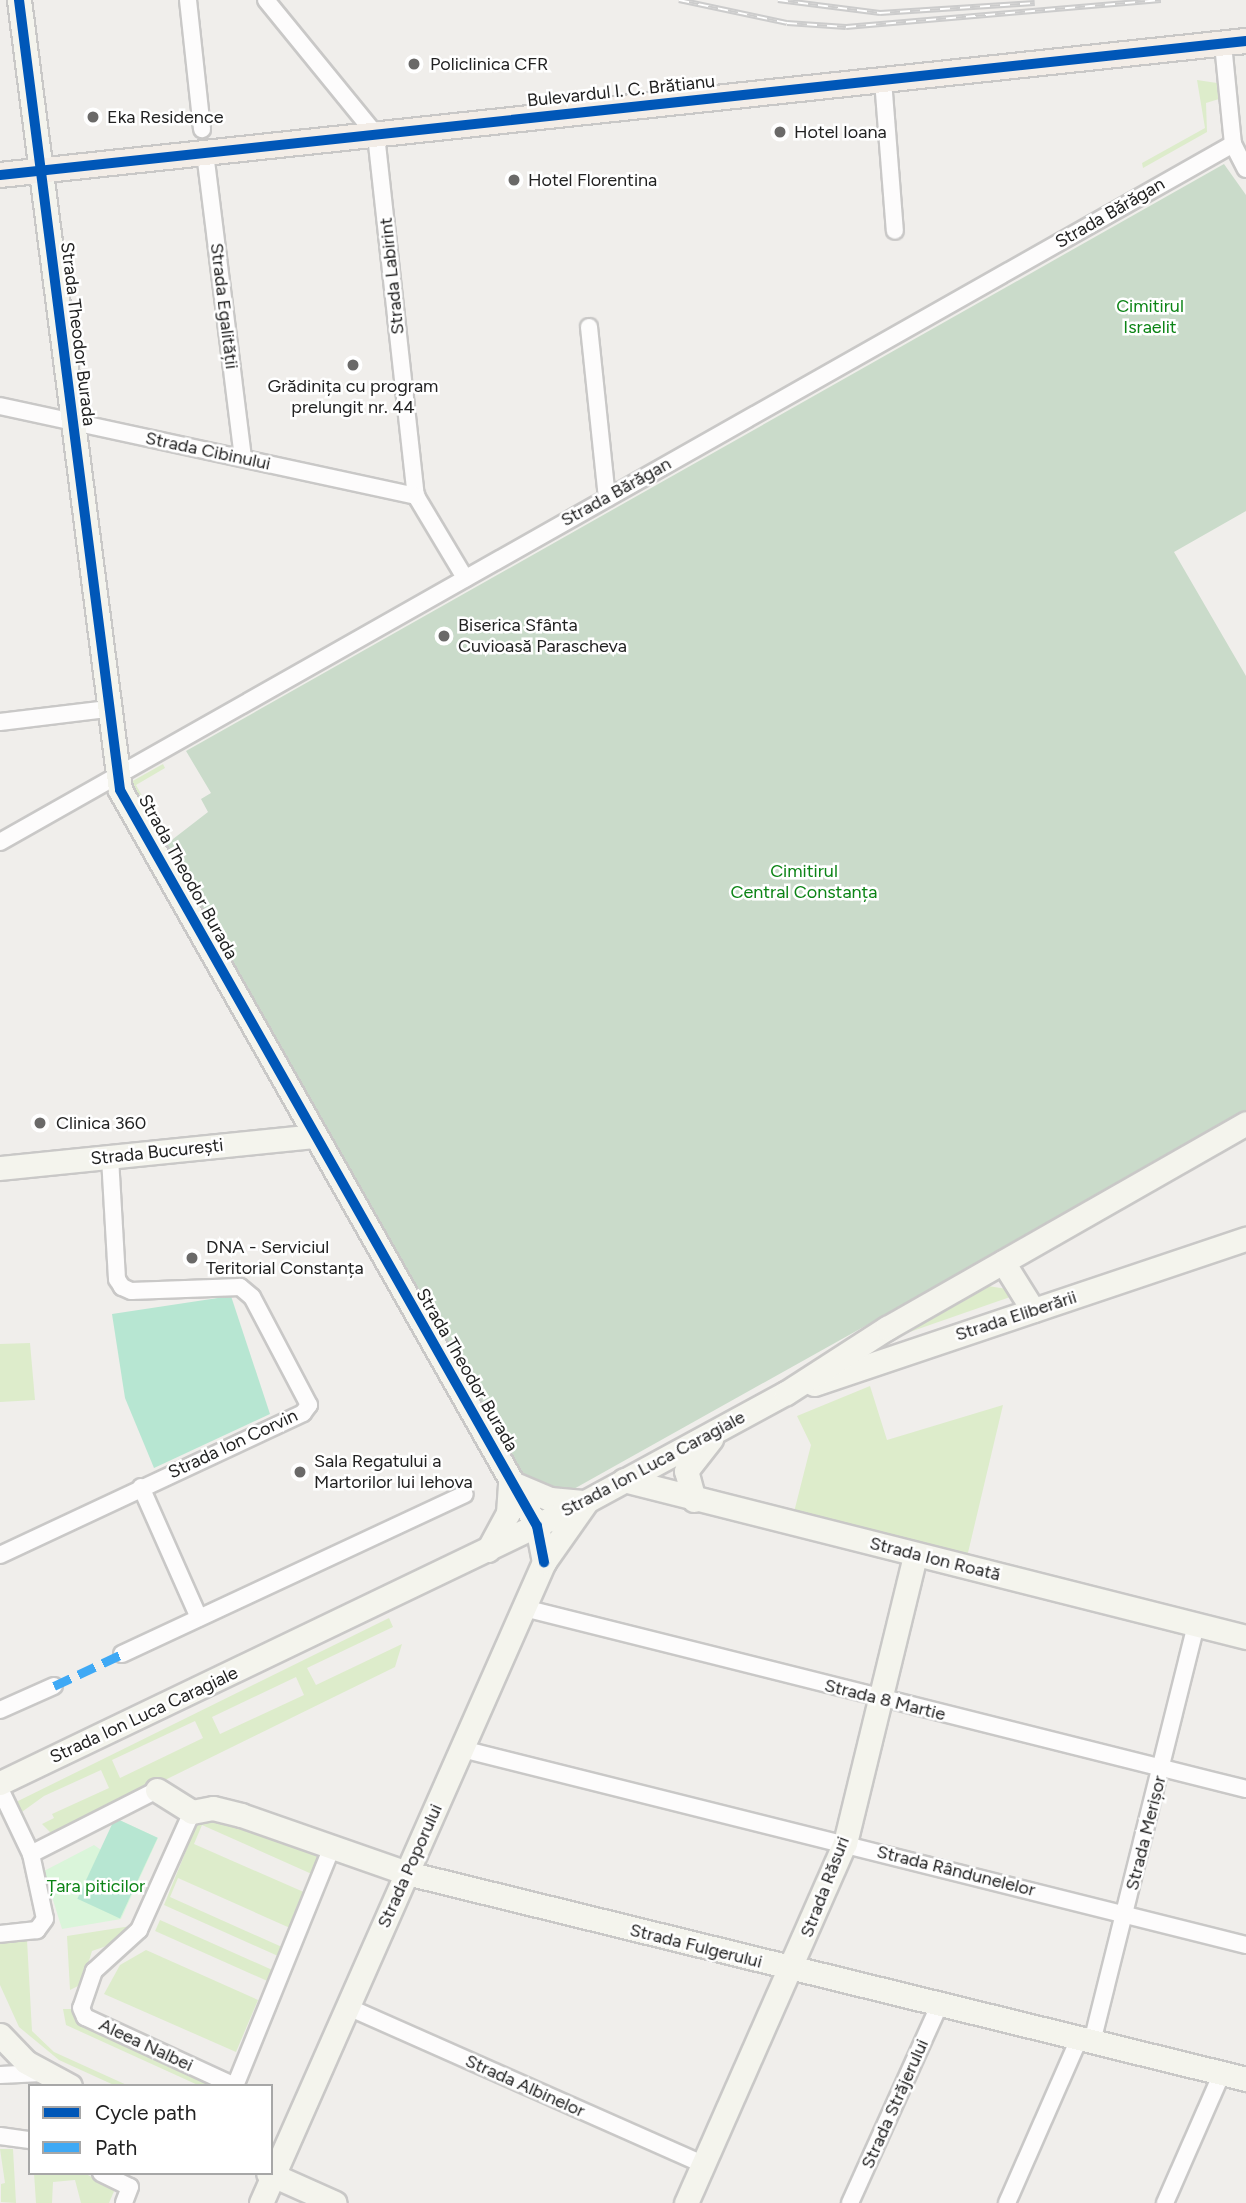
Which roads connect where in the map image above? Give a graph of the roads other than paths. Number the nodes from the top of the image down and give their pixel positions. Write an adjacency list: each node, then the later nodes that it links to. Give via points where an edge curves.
1 (19, 0): 10 (street, Strada Theodor Burada)
2 (188, 0): 7 (street, Strada Egalității)
3 (266, 0): 6 (street)
4 (1234, 43): 5 (main road, Bulevardul I. C. Brătianu); 8 (street)
5 (883, 80): 6 (main road, Bulevardul I. C. Brătianu); 12 (street)
6 (376, 135): 7 (main road, Bulevardul I. C. Brătianu); 17 (street, Strada Labirint)
7 (204, 141): 10 (main road, Bulevardul I. C. Brătianu); 16 (street, Strada Egalității)
8 (1233, 144): 9 (street); 18 (street, Strada Bărăgan)
9 (1246, 169)
10 (40, 171): 11 (main road, Bulevardul I. C. Brătianu); 15 (street, Strada Theodor Burada)
11 (0, 175)
12 (895, 230)
13 (589, 327): 18 (street)
14 (0, 406): 15 (street, Strada Cibinului)
15 (72, 421): 16 (street, Strada Cibinului); 20 (street, Strada Theodor Burada)
16 (243, 458): 17 (street, Strada Cibinului)
17 (416, 496): 19 (street, Strada Labirint)
18 (607, 498): 19 (street, Strada Bărăgan)
19 (465, 578): 22 (street, Strada Bărăgan)
20 (108, 709): 21 (street); 22 (street, Strada Theodor Burada)
21 (0, 722)
22 (116, 775): 23 (street, Strada Bărăgan); 25 (street, Strada Theodor Burada, via 123,798)
23 (0, 842)
24 (1246, 1123): 29 (street, Strada Ion Luca Caragiale)
25 (314, 1136): 26 (street, Strada București); 34 (street, Strada Theodor Burada)
26 (110, 1157): 27 (street, Strada București); 35 (street, Strada Ion Corvin, via 117,1279 122,1287 131,1291 240,1287 252,1297 306,1391 309,1405 303,1413)
27 (0, 1168)
28 (1246, 1239): 30 (street, Strada Eliberării)
29 (1003, 1262): 30 (street); 31 (street, Strada Ion Luca Caragiale)
30 (1034, 1310): 31 (street, Strada Eliberării)
31 (786, 1393): 32 (street, Strada Ion Luca Caragiale)
32 (720, 1428): 33 (street, Strada Ion Luca Caragiale); 37 (street, via 686,1471)
33 (624, 1480): 37 (street, Strada Ion Roată); 38 (street, Strada Ion Luca Caragiale)
34 (510, 1482): 38 (street, via 550,1499); 39 (street, Strada Theodor Burada); 40 (street, via 508,1513)
35 (141, 1487): 41 (street, Strada Ion Corvin); 45 (street)
36 (465, 1494): 45 (street)
37 (694, 1500): 42 (street, Strada Ion Roată)
38 (585, 1502): 39 (street, Strada Ion Luca Caragiale); 43 (street, Strada Poporului)
39 (537, 1526): 40 (street, Strada Ion Luca Caragiale); 43 (street)
40 (487, 1550): 54 (street, Strada Ion Luca Caragiale)
41 (0, 1555)
42 (915, 1555): 46 (street, Strada Ion Roată); 50 (street, Strada Răsuri)
43 (544, 1562): 44 (street, Strada Poporului)
44 (524, 1608): 50 (street, Strada 8 Martie); 52 (street, Strada Poporului)
45 (199, 1618): 48 (street)
46 (1196, 1624): 47 (street, Strada Ion Roată); 53 (street, Strada Merișor)
47 (1246, 1637)
48 (122, 1654)
49 (54, 1686): 51 (street)
50 (879, 1698): 53 (street, Strada 8 Martie); 59 (street, Strada Răsuri)
51 (0, 1710)
52 (462, 1749): 59 (street, Strada Rândunelelor); 62 (street, Strada Poporului)
53 (1162, 1769): 56 (street, Strada 8 Martie); 63 (street, Strada Merișor)
54 (0, 1783)
55 (0, 1789): 61 (street)
56 (1246, 1789)
57 (157, 1790): 58 (street); 61 (street)
58 (191, 1812): 60 (street, Strada Fulgerului, via 213,1808); 76 (street, Aleea Nalbei, via 139,1930 94,1970 80,2008 85,2017)
59 (845, 1843): 63 (street, Strada Rândunelelor); 66 (street, Strada Răsuri)
60 (332, 1847): 62 (street, Strada Fulgerului); 77 (street, Aleea Nalbei)
61 (31, 1854): 64 (street, via 45,1919 37,1930)
62 (407, 1873): 66 (street, Strada Fulgerului); 68 (street, Strada Poporului)
63 (1125, 1913): 65 (street, Strada Rândunelelor); 70 (street, Strada Merișor)
64 (0, 1934)
65 (1246, 1945)
66 (793, 1970): 67 (street, Strada Fulgerului); 80 (street, Strada Răsuri)
67 (940, 2004): 70 (street, Strada Fulgerului); 89 (street, Strada Străjerului)
68 (348, 2007): 80 (street, Strada Albinelor); 81 (street, Strada Poporului)
69 (0, 2035): 71 (street)
70 (1086, 2040): 72 (street, Strada Fulgerului); 90 (street, Strada Merișor)
71 (42, 2073): 73 (street); 75 (street)
72 (1223, 2073): 74 (street, Strada Fulgerului); 91 (street)
73 (0, 2075)
74 (1246, 2079)
75 (67, 2084)
76 (230, 2084)
77 (235, 2084)
78 (0, 2136): 79 (street)
79 (28, 2140)
80 (703, 2164): 88 (street, Strada Răsuri)
81 (273, 2168)
82 (105, 2175): 85 (street, via 130,2187)
83 (270, 2175): 86 (street, Strada Poporului)
84 (272, 2175): 87 (street)
85 (124, 2203)
86 (261, 2203)
87 (335, 2203)
88 (686, 2203)
89 (850, 2203)
90 (1007, 2203)
91 (1165, 2203)

